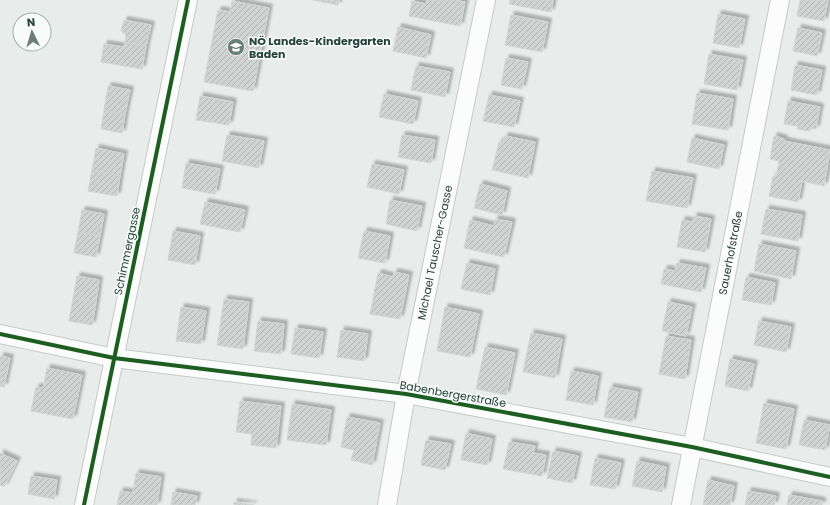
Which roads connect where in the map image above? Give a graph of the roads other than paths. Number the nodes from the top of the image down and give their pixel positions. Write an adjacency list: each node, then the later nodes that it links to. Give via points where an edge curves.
1 (188, 0): 5 (street, Schimmergasse)
2 (486, 0): 6 (street, Michael Tauscher-Gasse)
3 (780, 0): 7 (street, Sauerhofstraße)
4 (0, 334): 5 (street, Babenbergerstraße)
5 (114, 358): 6 (street, Babenbergerstraße); 9 (street, Schimmergasse)
6 (406, 394): 7 (street, Babenbergerstraße); 10 (street, Michael Tauscher-Gasse)
7 (692, 447): 8 (street, Babenbergerstraße); 11 (street, Sauerhofstraße)
8 (830, 477)
9 (84, 505)
10 (387, 505)
11 (681, 505)

